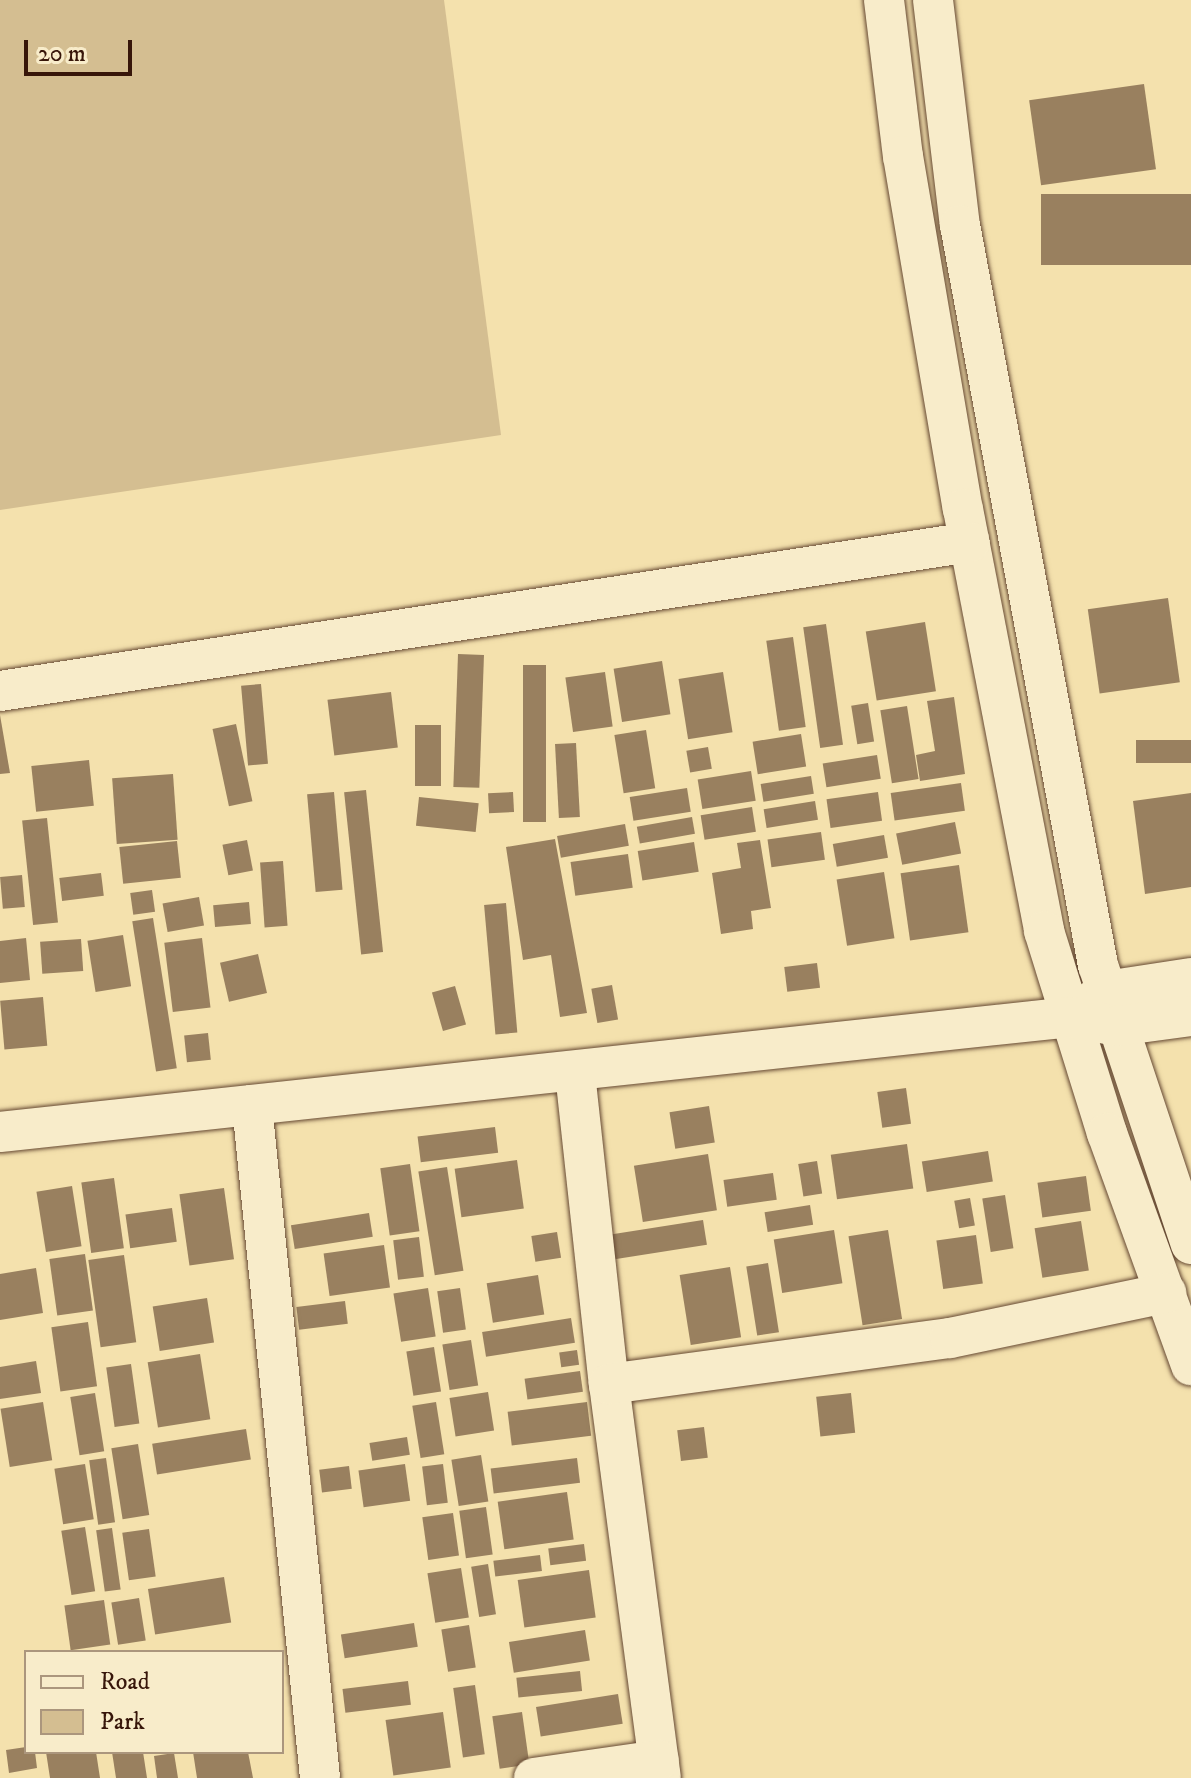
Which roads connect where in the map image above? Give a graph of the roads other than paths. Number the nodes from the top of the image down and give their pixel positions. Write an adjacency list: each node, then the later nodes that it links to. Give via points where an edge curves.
1 (884, 0): 3 (street, via 903,156)
2 (933, 0): 6 (street, via 960,225)
3 (970, 542): 4 (street); 8 (street, via 1044,931)
4 (0, 691)
5 (1191, 978): 6 (street)
6 (1111, 1009): 7 (street); 8 (street); 12 (street)
7 (1191, 1016)
8 (1071, 1017): 9 (street); 13 (street)
9 (575, 1073): 10 (street); 15 (street)
10 (252, 1105): 11 (street); 17 (street)
11 (0, 1132)
12 (1191, 1244)
13 (1166, 1293): 14 (street); 15 (street, via 950,1338)
14 (1191, 1365)
15 (609, 1384): 16 (street)
16 (660, 1769): 18 (street)
17 (320, 1778)
18 (534, 1778)

